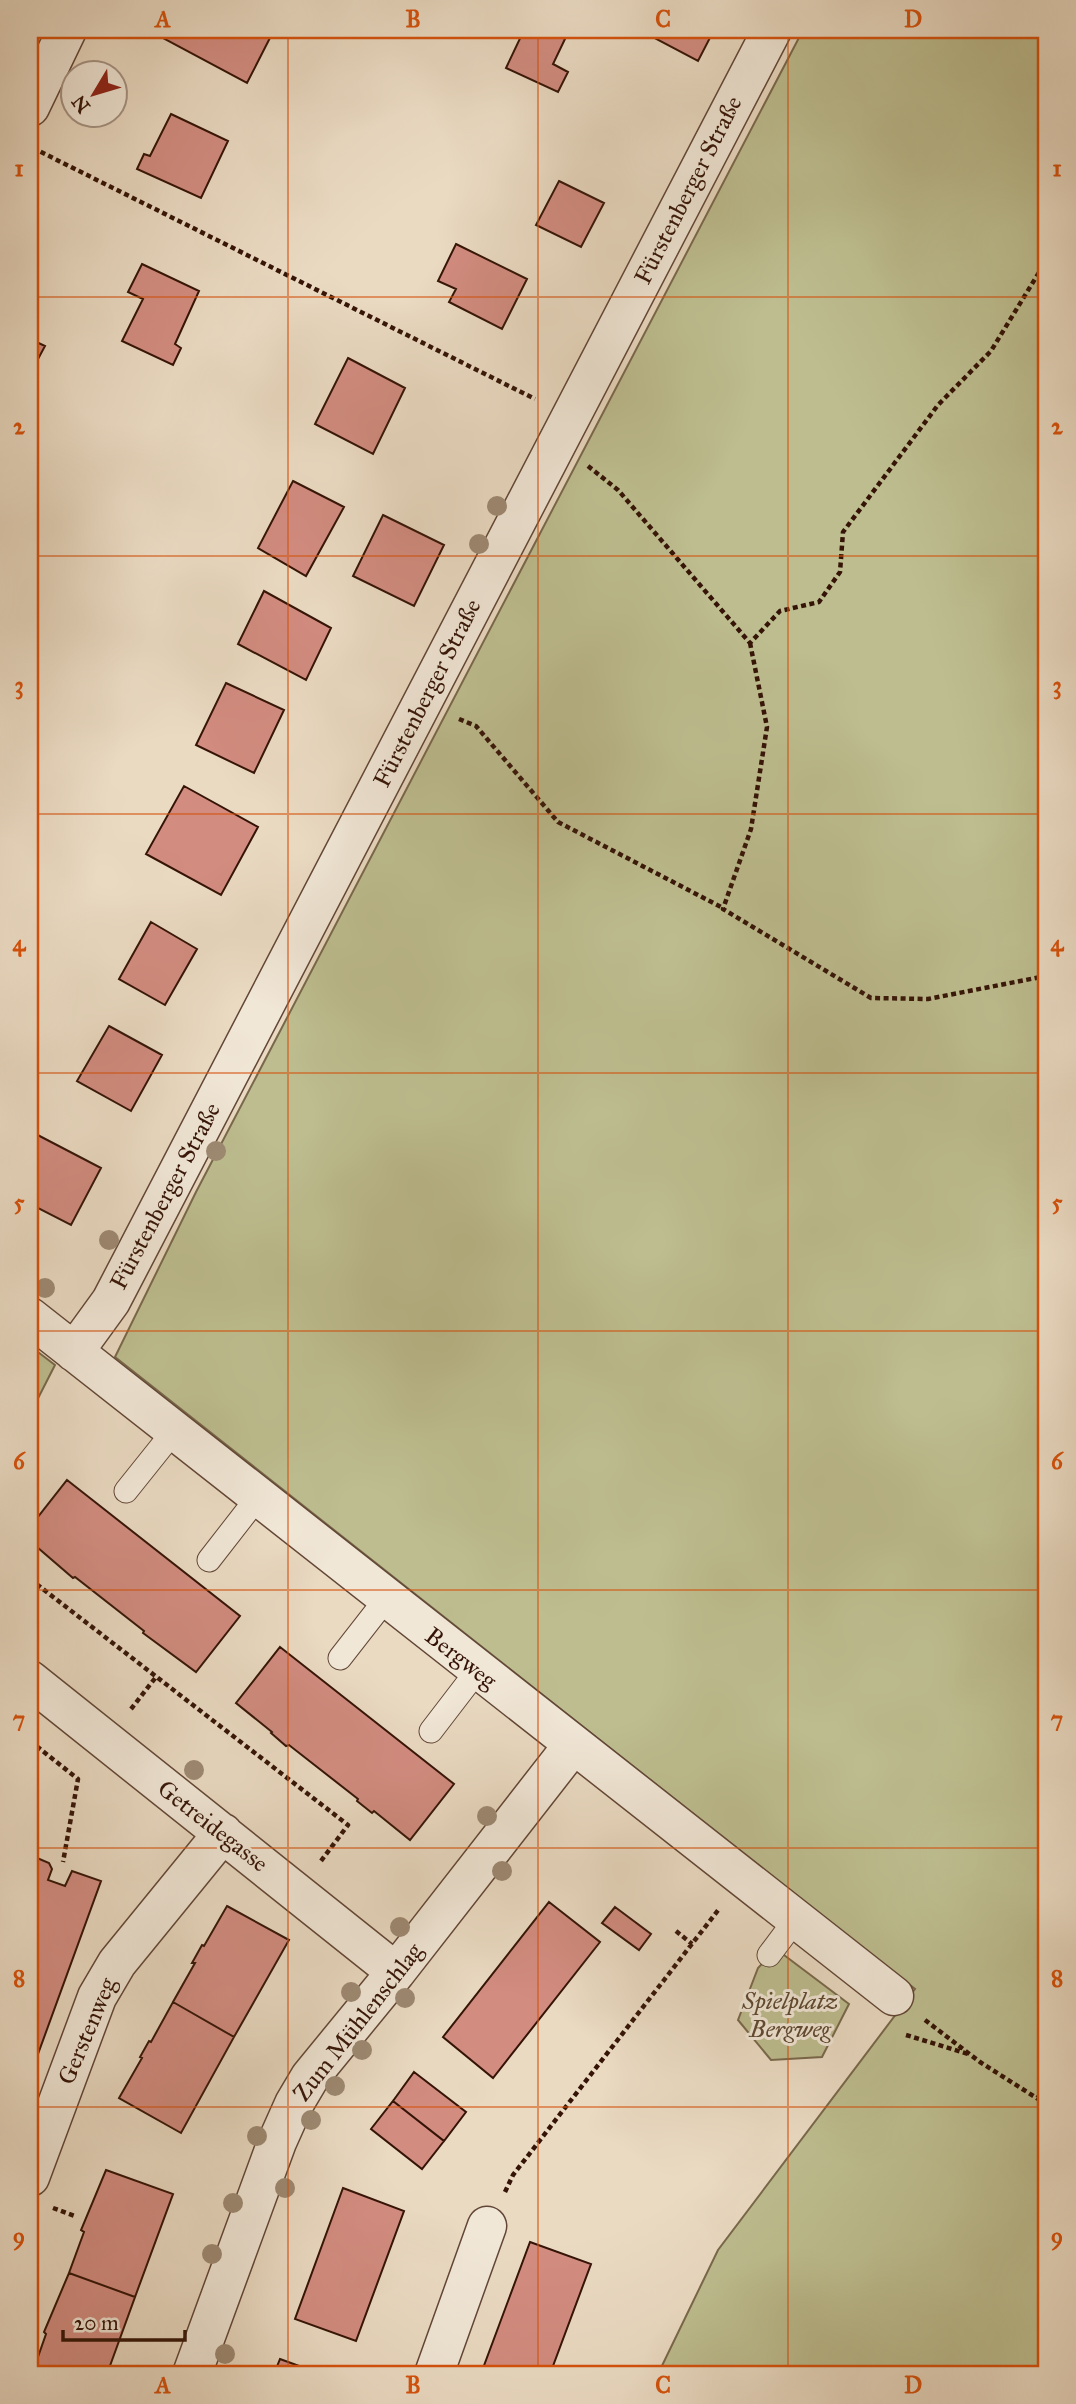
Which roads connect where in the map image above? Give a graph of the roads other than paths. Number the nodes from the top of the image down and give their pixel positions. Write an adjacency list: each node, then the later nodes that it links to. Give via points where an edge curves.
1 (67, 30): 3 (street)
2 (772, 30): 4 (street, Fürstenberger Straße, via 111,1301)
3 (30, 107)
4 (45, 1339): 5 (street, Bergweg)
5 (174, 1431): 6 (lane); 7 (street, Bergweg)
6 (127, 1491)
7 (258, 1497): 8 (lane); 9 (street, Bergweg)
8 (209, 1560)
9 (386, 1599): 10 (lane); 11 (street, Bergweg)
10 (340, 1658)
11 (477, 1671): 13 (lane); 14 (street, Bergweg)
12 (30, 1680): 15 (street, Getreidegasse)
13 (431, 1731)
14 (573, 1745): 16 (street, Bergweg); 18 (street, Zum Mühlenschlag)
15 (223, 1833): 18 (street, Getreidegasse); 20 (street, Gerstenweg, via 117,1963 104,1986)
16 (796, 1919): 17 (lane); 19 (street, Bergweg)
17 (769, 1955)
18 (397, 1972): 22 (street, Zum Mühlenschlag, via 310,2077 294,2104)
19 (894, 2014)
20 (30, 2177)
21 (487, 2226): 23 (street)
22 (192, 2374)
23 (434, 2374)

